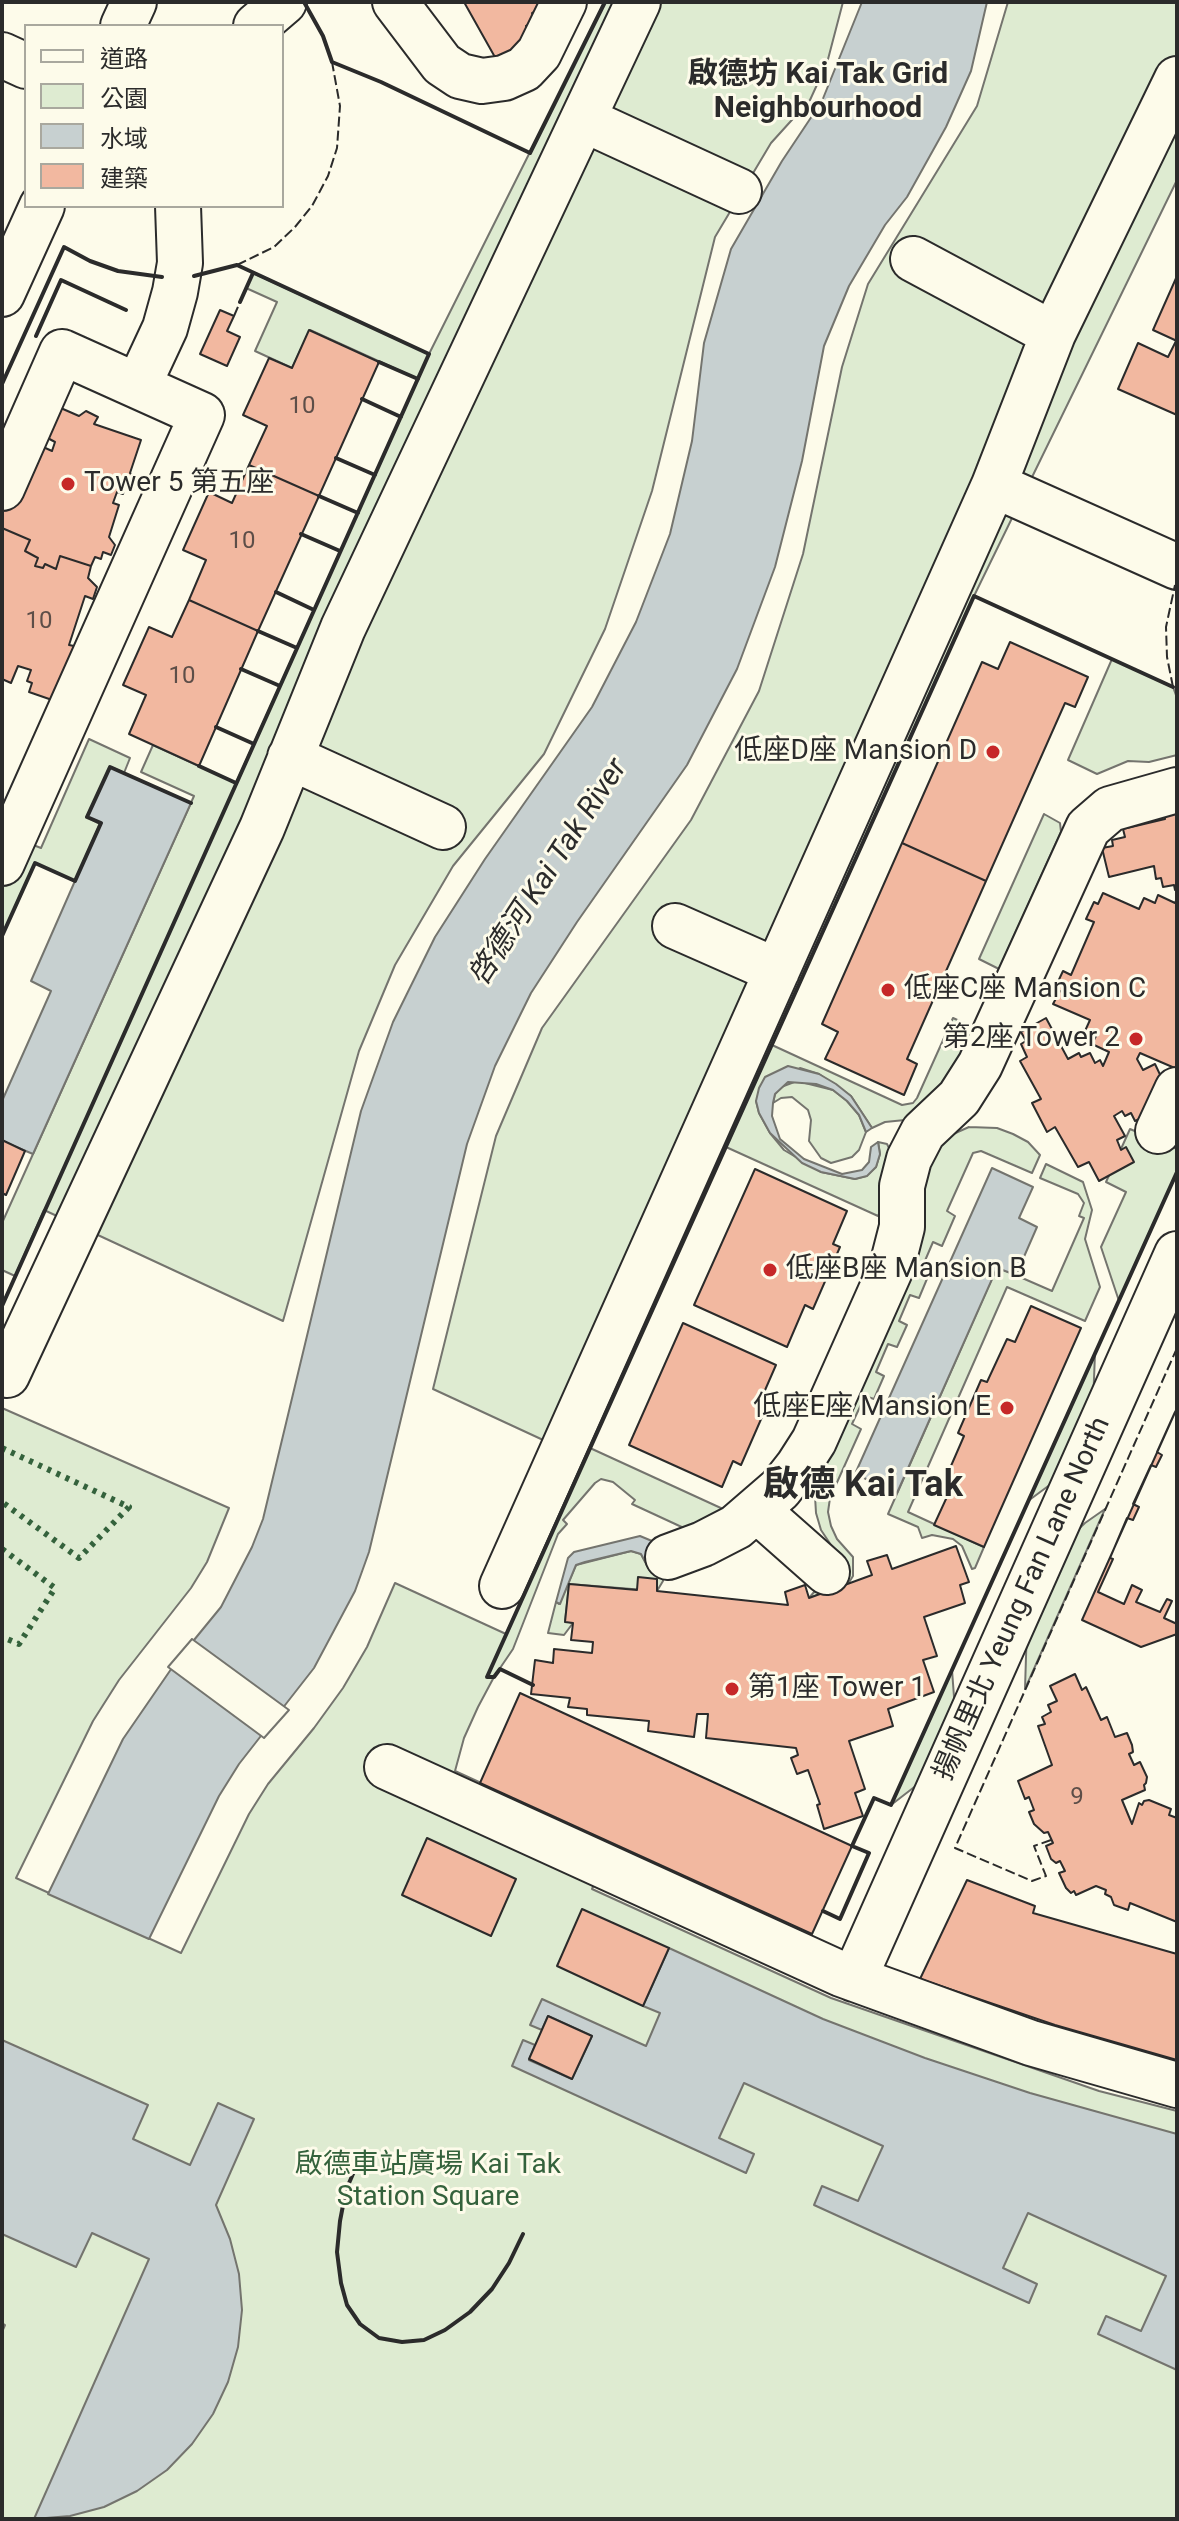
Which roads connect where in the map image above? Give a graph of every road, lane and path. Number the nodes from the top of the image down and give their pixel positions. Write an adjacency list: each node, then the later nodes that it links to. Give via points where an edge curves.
1 (134, 2): 6 (street)
2 (284, 2): 7 (street)
3 (395, 2): 4 (street, via 442,64 460,76 482,81 524,69 539,53)
4 (564, 2)
5 (638, 2): 11 (street)
6 (124, 24)
7 (258, 24)
8 (2, 55): 9 (street)
9 (24, 65)
10 (1177, 79): 17 (street)
11 (585, 120): 12 (street); 22 (street, via 343,628)
12 (739, 191)
13 (41, 208): 16 (street)
14 (178, 208): 18 (street, via 175,292)
15 (913, 259): 17 (street)
16 (2, 294)
17 (1053, 334): 19 (street)
18 (138, 386): 20 (street, via 62,352); 25 (street, via 202,415)
19 (994, 485): 21 (street); 27 (street)
20 (2, 488)
21 (1177, 567)
22 (290, 757): 24 (street); 31 (street)
23 (1177, 790): 32 (street, via 1110,809 1088,828 976,1074 923,1132 909,1159 895,1257 814,1441)
24 (443, 827)
25 (2, 863)
26 (675, 926): 27 (street)
27 (777, 971): 35 (street)
28 (1177, 1090): 29 (street)
29 (1158, 1131)
30 (1177, 1254): 37 (street, 揚帆里北 Yeung Fan Lane North)
31 (7, 1375)
32 (758, 1511): 33 (street, via 703,1544); 34 (street)
33 (668, 1557)
34 (827, 1572)
35 (502, 1586)
36 (387, 1767): 37 (street)
37 (862, 1962): 38 (street, via 1031,2043)
38 (1177, 2085)

